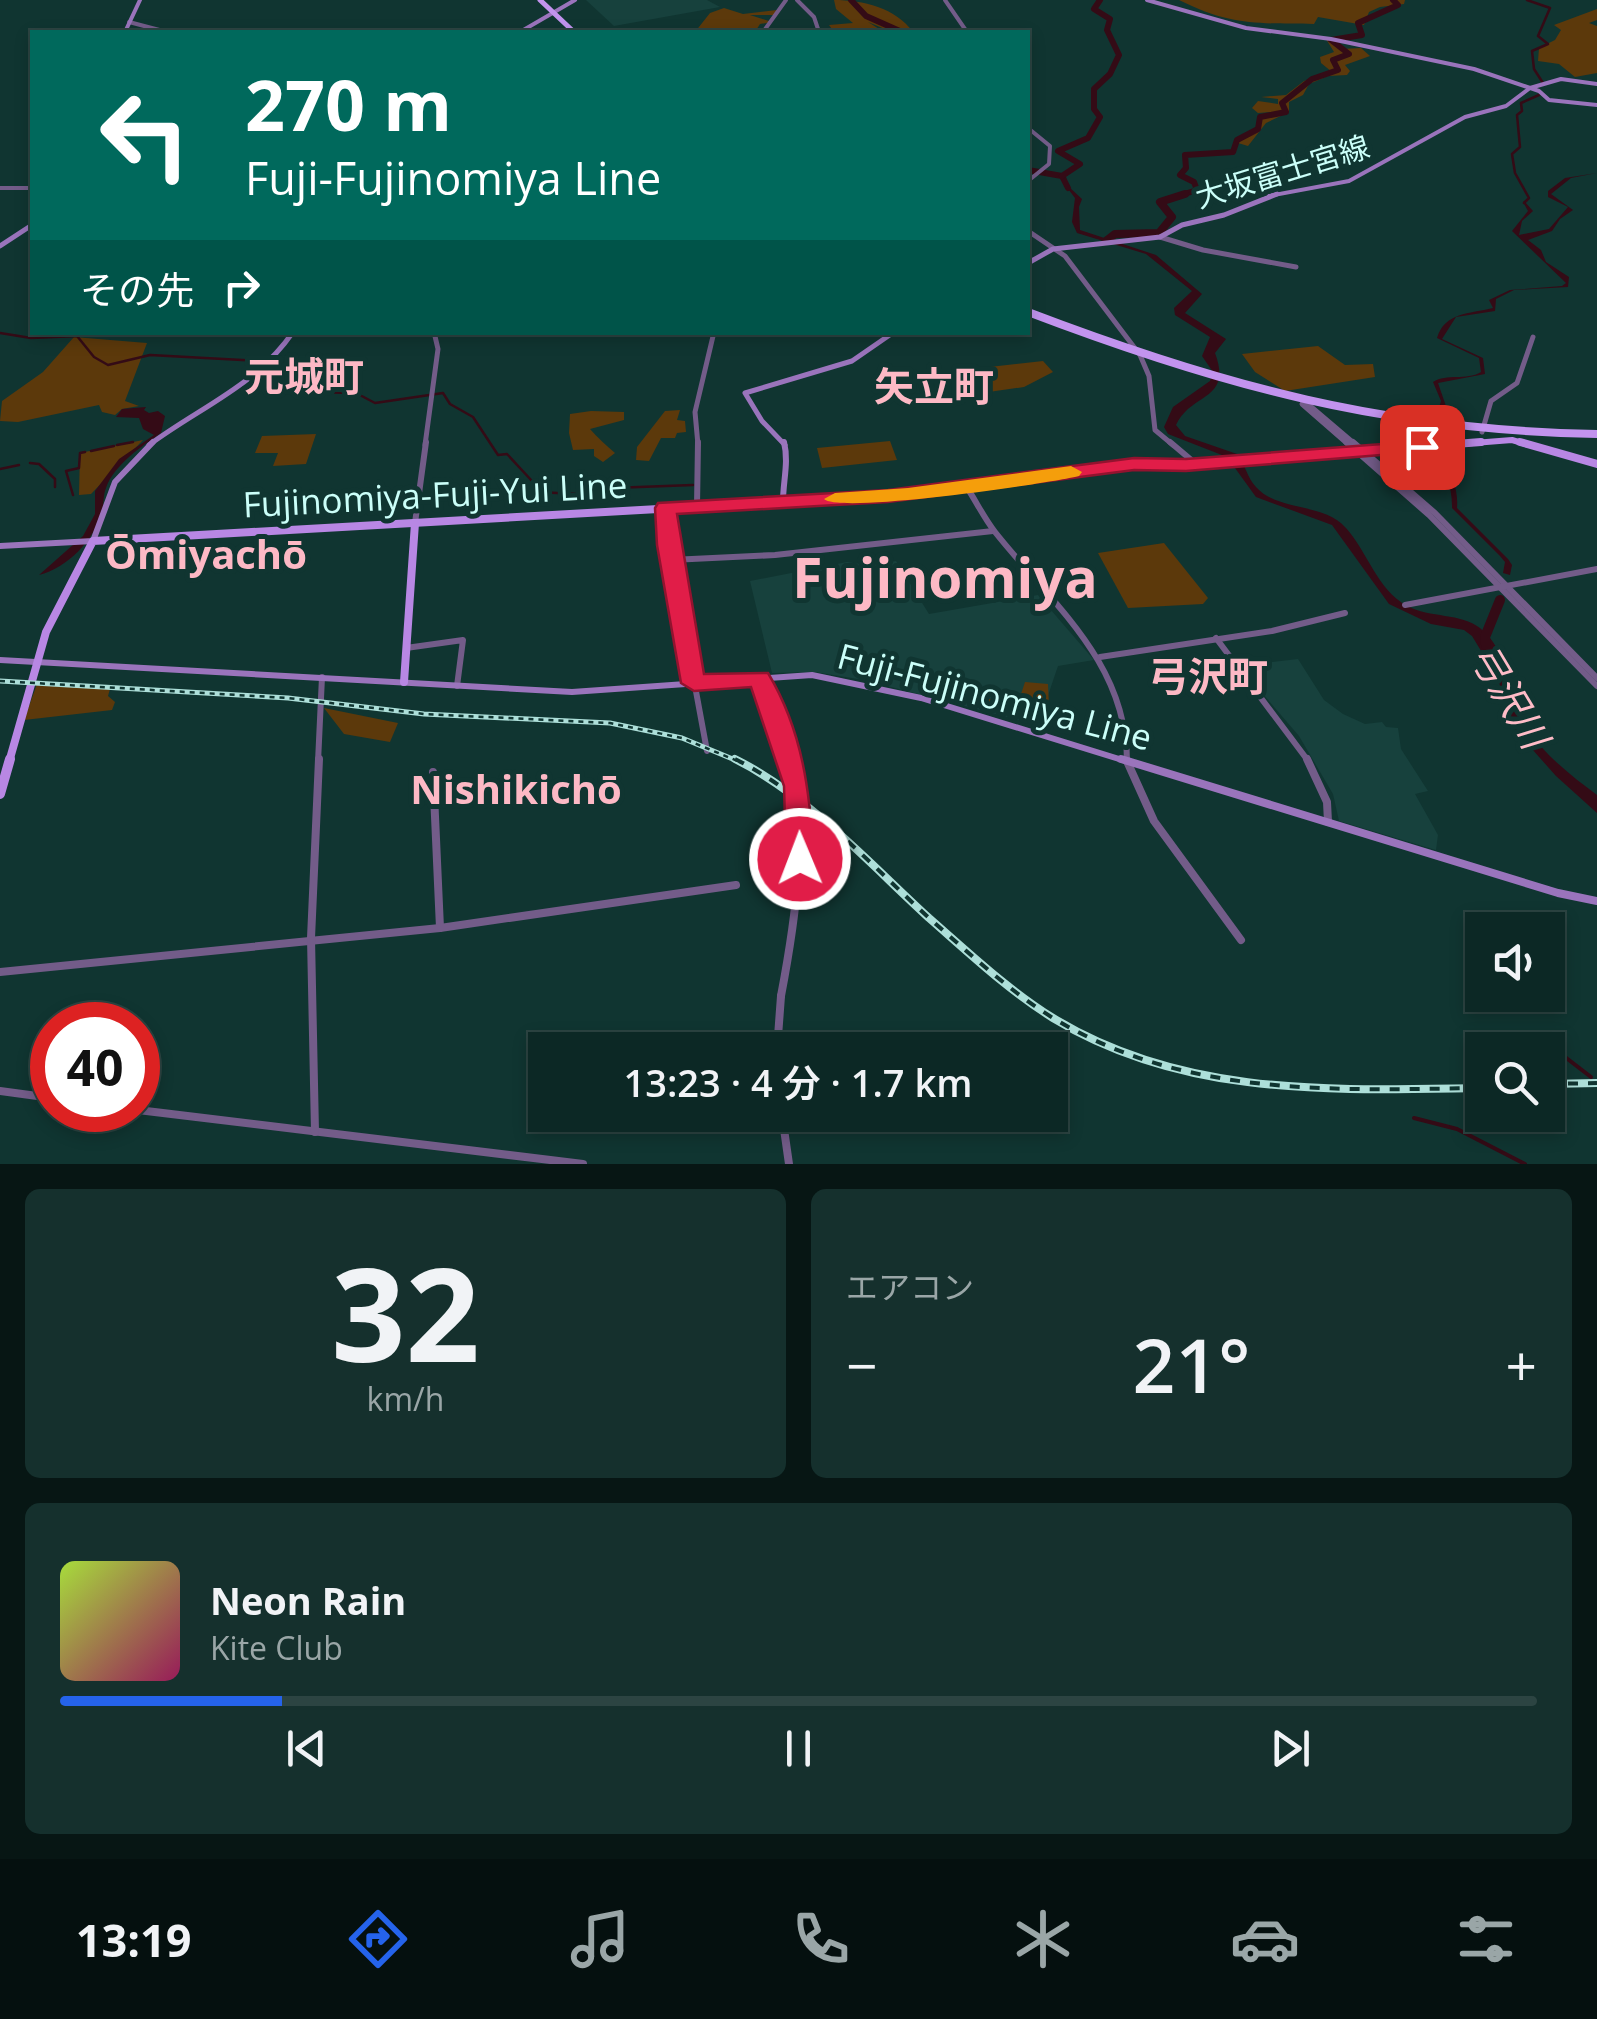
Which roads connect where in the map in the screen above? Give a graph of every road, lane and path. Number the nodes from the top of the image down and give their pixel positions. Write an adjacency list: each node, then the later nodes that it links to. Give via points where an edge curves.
1 (140, 0): 9 (main road)
2 (538, 0): 8 (highway)
3 (575, 0): 8 (main road)
4 (786, 0): 14 (street)
5 (797, 0): 15 (street)
6 (945, 0): 16 (street)
7 (1147, 0): 18 (main road, via 1246,28 1488,72)
8 (552, 14): 12 (main road); 13 (highway)
9 (130, 22): 10 (main road); 11 (street)
10 (126, 30)
11 (159, 30)
12 (524, 30)
13 (569, 30)
14 (764, 30)
15 (818, 30)
16 (967, 30)
17 (1597, 84): 18 (main road, 大坂富士宮線, via 1560,79)
18 (1530, 88): 19 (main road, via 1552,101); 26 (main road, 大坂富士宮線, via 1506,106 1466,116 1349,180 1274,194)
19 (1597, 104)
20 (1030, 130): 21 (street, via 1050,146 1049,164)
21 (1030, 179)
22 (0, 188): 23 (street)
23 (30, 188)
24 (30, 225): 27 (main road)
25 (1030, 232): 28 (street)
26 (1160, 238): 28 (main road, 大坂富士宮線); 30 (street)
27 (0, 246)
28 (1053, 248): 29 (main road, 大坂富士宮線); 37 (street)
29 (1030, 262)
30 (1296, 266)
31 (1030, 311): 37 (highway)
32 (292, 335): 50 (main road, via 271,361 144,449 115,482)
33 (435, 335): 48 (street)
34 (713, 335): 46 (street, via 695,412)
35 (890, 335): 45 (main road, via 852,361 745,394 784,442)
36 (1533, 337): 39 (street, via 1517,383 1489,400)
37 (1138, 353): 38 (highway); 42 (street, via 1149,376 1155,430)
38 (1307, 404): 39 (highway); 41 (street)
39 (1482, 430): 40 (highway)
40 (1597, 432)
41 (1359, 452): 42 (main road, Fujinomiya-Fuji-Yui Line); 43 (main road, Fujinomiya-Fuji-Yui Line, via 1522,440); 54 (street)
42 (1197, 464): 44 (main road, Fujinomiya-Fuji-Yui Line, via 1134,464)
43 (1597, 464)
44 (966, 486): 45 (main road, Fujinomiya-Fuji-Yui Line); 49 (street)
45 (782, 502): 46 (main road, Fujinomiya-Fuji-Yui Line)
46 (697, 506): 47 (main road, Fujinomiya-Fuji-Yui Line)
47 (666, 508): 48 (main road, Fujinomiya-Fuji-Yui Line); 52 (street)
48 (416, 523): 50 (main road, Fujinomiya-Fuji-Yui Line); 58 (main road)
49 (994, 531): 52 (street); 59 (street)
50 (90, 541): 51 (main road); 61 (main road)
51 (0, 546)
52 (671, 560): 66 (street)
53 (1597, 569): 54 (street)
54 (1504, 586): 55 (street); 64 (street); 68 (street)
55 (1406, 605)
56 (1345, 614): 57 (street)
57 (1216, 638): 59 (street); 73 (street, via 1300,748 1329,800)
58 (406, 648): 65 (main road); 67 (street, via 463,640)
59 (1100, 657): 70 (street, via 1122,710)
60 (0, 660): 61 (main road, Fuji-Fujinomiya Line)
61 (37, 662): 62 (main road, Fuji-Fujinomiya Line); 72 (main road)
62 (322, 677): 65 (main road, Fuji-Fujinomiya Line); 77 (street)
63 (760, 678): 66 (main road, Fuji-Fujinomiya Line); 70 (main road, Fuji-Fujinomiya Line, via 849,681); 80 (street, bridge, via 792,763 801,818)
64 (1597, 678)
65 (404, 682): 67 (main road, Fuji-Fujinomiya Line)
66 (694, 683): 67 (main road, Fuji-Fujinomiya Line, via 572,692); 69 (street)
67 (457, 686)
68 (1597, 686)
69 (707, 751)
70 (1126, 759): 73 (main road, Fuji-Fujinomiya Line); 78 (street, via 1154,820)
71 (433, 772): 76 (street)
72 (0, 794)
73 (1328, 822): 75 (main road, Fuji-Fujinomiya Line)
74 (736, 885): 76 (street)
75 (1597, 901)
76 (440, 928): 77 (street)
77 (311, 938): 79 (street); 84 (street)
78 (1241, 940)
79 (0, 972)
80 (779, 1032)
81 (0, 1091): 82 (street)
82 (30, 1095)
83 (160, 1113): 84 (street)
84 (315, 1132): 86 (street)
85 (784, 1132): 87 (street)
86 (584, 1164)
87 (789, 1164)

